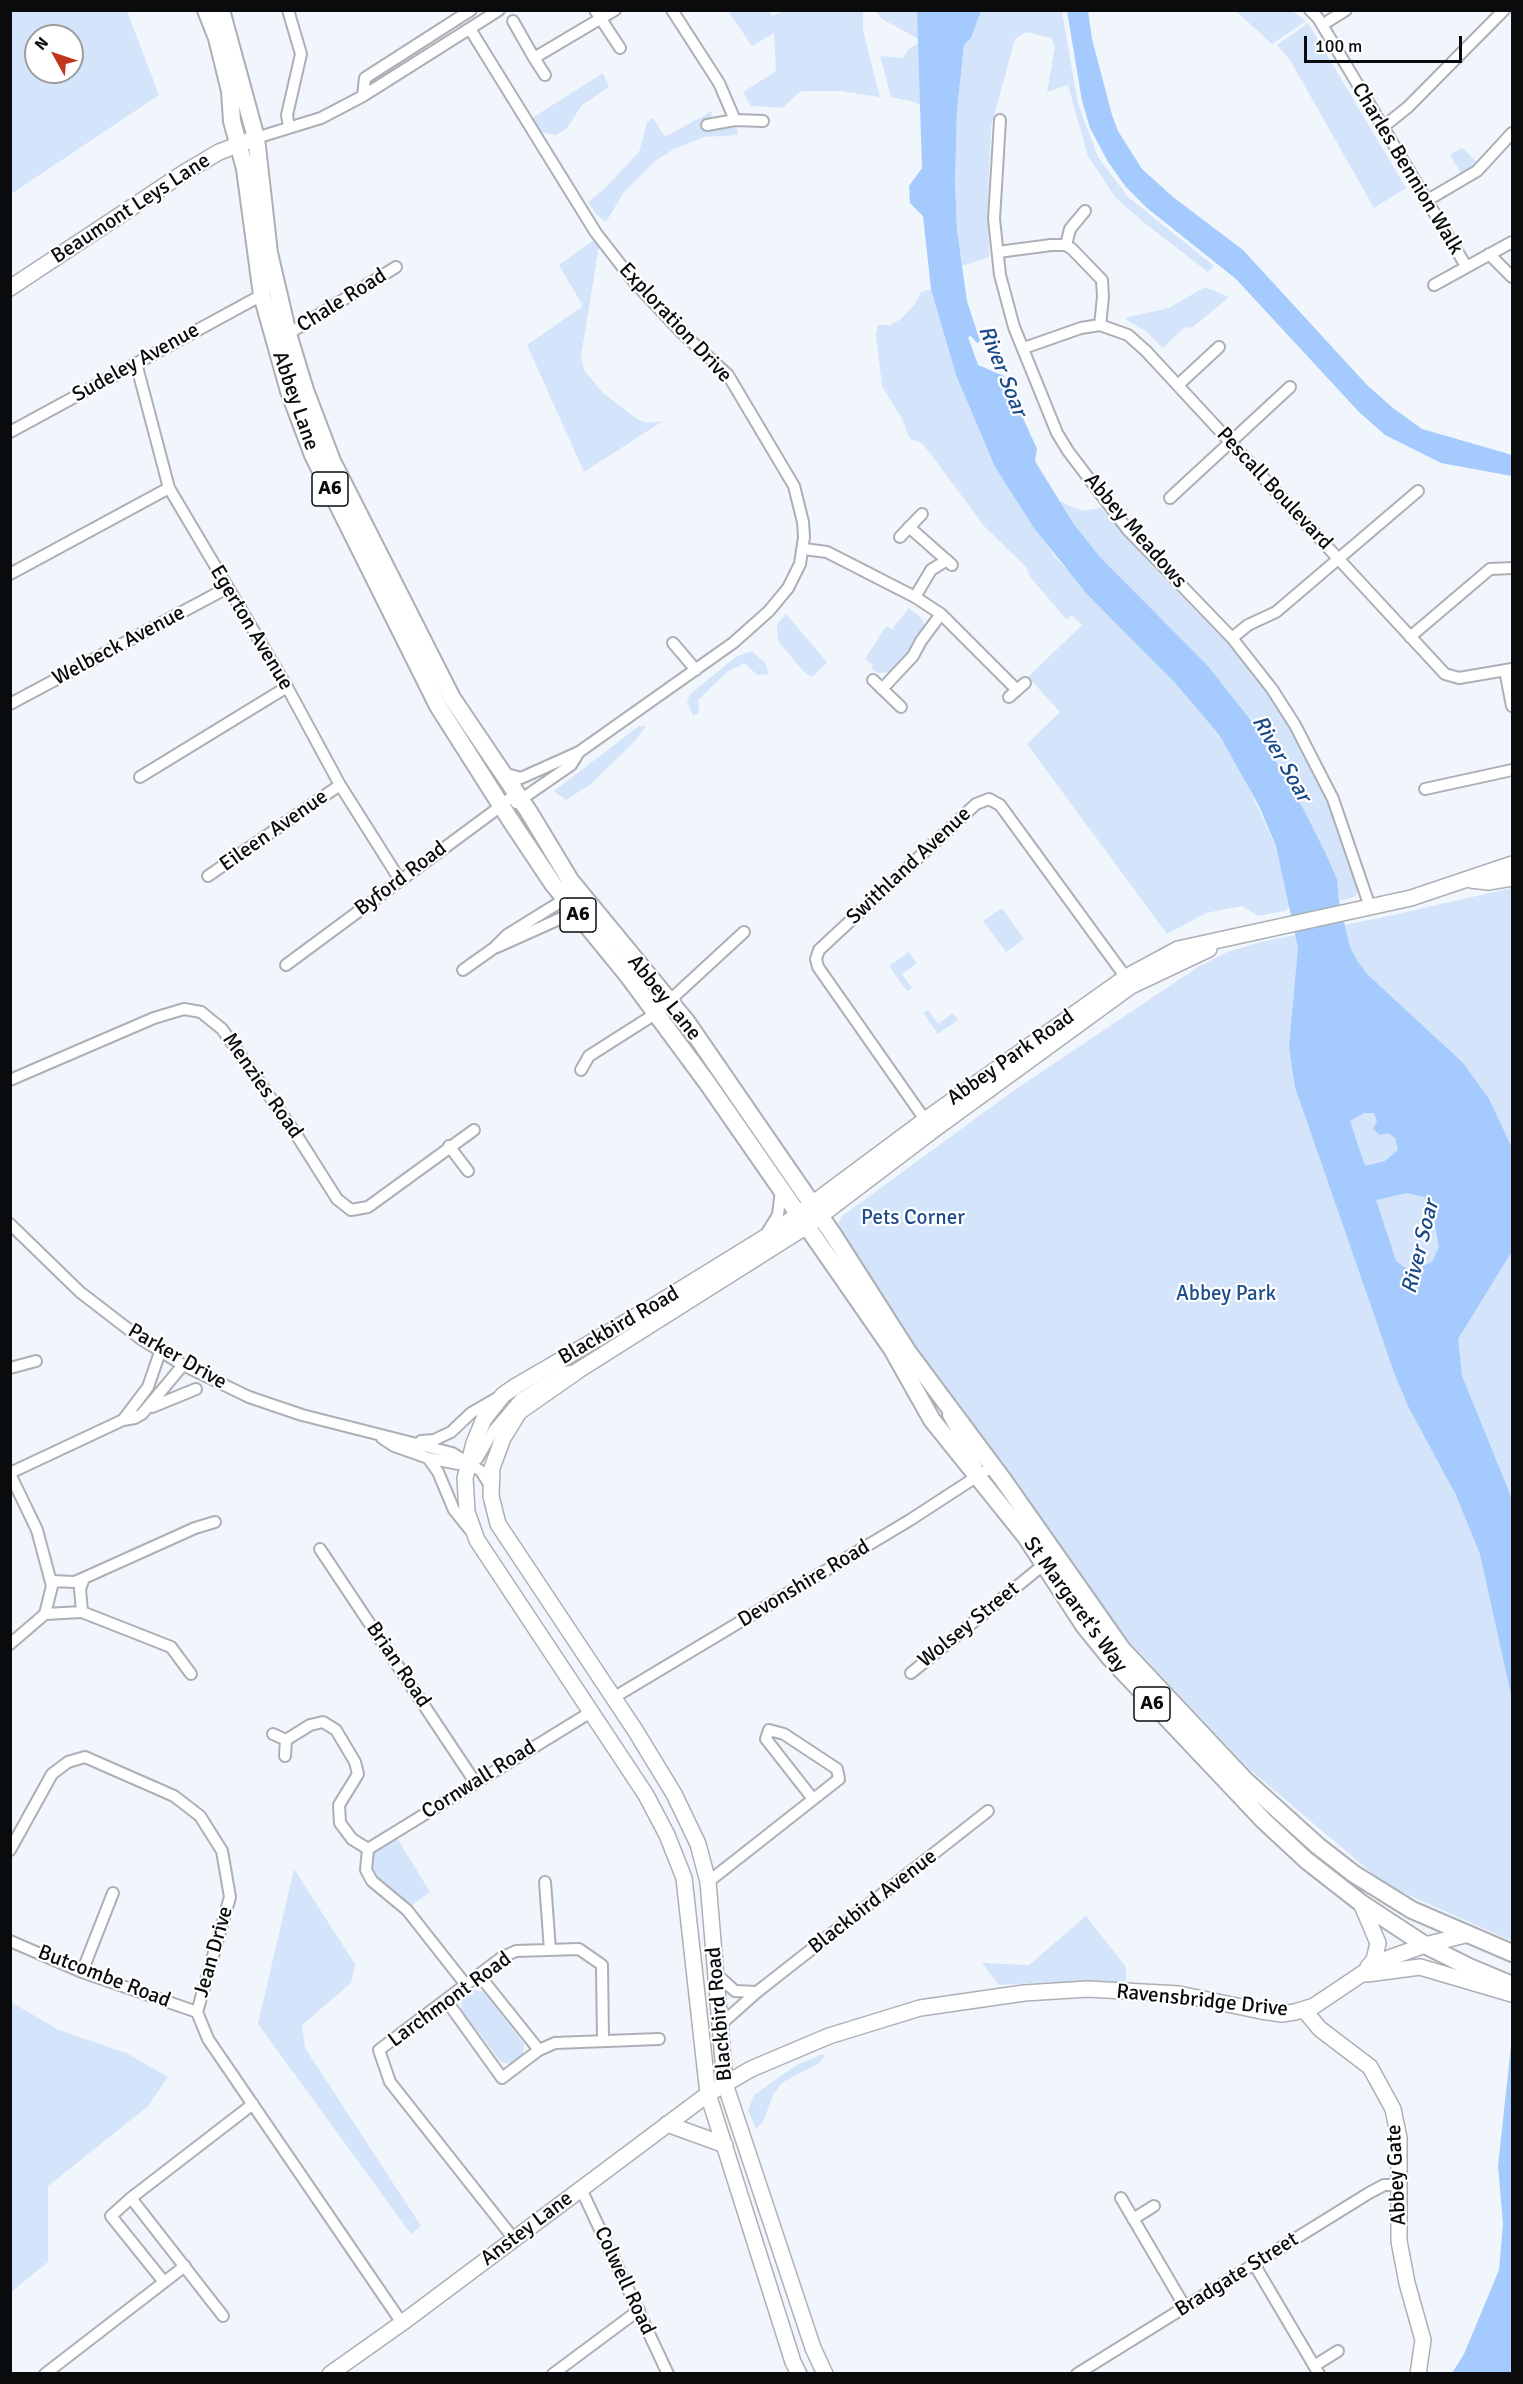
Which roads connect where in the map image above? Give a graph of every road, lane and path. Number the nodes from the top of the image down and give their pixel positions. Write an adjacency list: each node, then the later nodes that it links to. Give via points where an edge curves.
1 (206, 10): 26 (main road, Abbey Lane / A6, via 230,91 232,121)
2 (221, 10): 26 (main road, Abbey Lane / A6)
3 (288, 10): 23 (street, via 301,54 286,115)
4 (471, 10): 18 (street, via 365,78)
5 (499, 10): 14 (street)
6 (615, 10): 11 (street)
7 (672, 10): 19 (street, via 719,83)
8 (1310, 10): 13 (street, Charles Bennion Walk)
9 (1346, 10): 13 (street)
10 (1504, 10): 24 (street)
11 (598, 15): 15 (street); 16 (street)
12 (513, 21): 16 (street)
13 (1322, 25): 24 (street, Charles Bennion Walk)
14 (470, 29): 18 (street); 54 (street, Exploration Drive, via 596,233 635,283 729,375 794,486 803,522)
15 (620, 48)
16 (534, 58): 17 (street)
17 (545, 75)
18 (363, 96): 23 (street, via 321,118)
19 (735, 120): 21 (street); 22 (street)
20 (1000, 120): 31 (street, Abbey Meadows, via 994,219)
21 (763, 121)
22 (707, 125)
23 (289, 127): 26 (street)
24 (1383, 127): 27 (street, Charles Bennion Walk)
25 (1512, 133): 27 (street, via 1477,171)
26 (248, 140): 37 (street, Beaumont Leys Lane, via 182,174); 38 (main road, Abbey Lane / A6); 40 (main road, Abbey Lane / A6)
27 (1426, 201): 33 (street, Charles Bennion Walk)
28 (1085, 211): 30 (street, via 1070,229)
29 (1512, 242): 32 (street)
30 (1066, 246): 31 (street); 39 (street, via 1102,280)
31 (998, 252): 42 (street, Abbey Meadows, via 1005,299)
32 (1489, 255): 33 (street); 35 (street)
33 (1466, 266): 36 (street)
34 (396, 267): 40 (street, Chale Road)
35 (1512, 277)
36 (1434, 285)
37 (10, 288)
38 (262, 295): 43 (street, Sudeley Avenue); 78 (main road, Abbey Lane / A6, via 289,391 313,455 438,706)
39 (1100, 325): 42 (street, via 1076,328); 44 (street, Pescall Boulevard, via 1139,343)
40 (288, 334): 78 (main road, Abbey Lane / A6, via 332,461 452,698)
41 (1219, 347): 44 (street)
42 (1024, 348): 62 (street, Abbey Meadows, via 1068,451 1128,530)
43 (136, 363): 46 (street, Sudeley Avenue); 48 (street, Egerton Avenue)
44 (1179, 385): 47 (street, Pescall Boulevard)
45 (1290, 387): 47 (street)
46 (10, 432)
47 (1231, 442): 50 (street); 55 (street, Pescall Boulevard)
48 (169, 488): 57 (street); 58 (street, Egerton Avenue)
49 (1418, 491): 55 (street)
50 (1170, 498)
51 (922, 513): 52 (street)
52 (909, 527): 53 (street); 59 (street, via 950,563 931,570)
53 (900, 537)
54 (804, 549): 59 (street, via 827,552); 65 (street, Exploration Drive, via 795,576 779,600)
55 (1338, 559): 61 (street, Pescall Boulevard); 62 (street, via 1276,612 1248,625)
56 (1512, 568): 61 (street, via 1490,569)
57 (10, 574)
58 (227, 588): 67 (street, Egerton Avenue); 70 (street, Welbeck Avenue)
59 (915, 597): 60 (street)
60 (941, 615): 68 (street, via 913,656); 69 (street)
61 (1410, 637): 64 (street, Pescall Boulevard, via 1449,676 1459,678)
62 (1232, 638): 86 (street, Abbey Meadows, via 1272,689 1314,759 1336,807)
63 (673, 643): 65 (street)
64 (1509, 669): 71 (street)
65 (696, 670): 73 (street, Exploration Drive)
66 (873, 680): 68 (street)
67 (288, 687): 75 (street); 76 (street, Egerton Avenue)
68 (882, 689): 72 (street)
69 (1017, 690)
70 (10, 704)
71 (1512, 706)
72 (901, 707)
73 (579, 752): 78 (street, Exploration Drive); 78 (street, Exploration Drive, via 570,765)
74 (1512, 770): 77 (street)
75 (140, 777)
76 (340, 785): 80 (street, Eileen Avenue); 82 (street, Egerton Avenue)
77 (1425, 789)
78 (515, 796): 82 (street, Byford Road); 83 (main road, Abbey Lane / A6); 85 (main road, Abbey Lane / A6, via 517,822 531,850)
79 (1512, 864): 84 (street, Abbey Park Road, via 1485,871)
80 (208, 876)
81 (1512, 878): 84 (street, Abbey Park Road)
82 (400, 880): 90 (street, Byford Road)
83 (570, 880): 85 (street); 87 (main road, Abbey Lane / A6)
84 (1471, 880): 86 (street, Abbey Park Road)
85 (571, 904): 87 (street); 89 (street, via 507,935); 89 (street, via 540,930); 94 (main road, Abbey Lane / A6)
86 (1370, 908): 92 (street, Abbey Park Road, via 1240,935)
87 (598, 912): 93 (main road, Abbey Lane / A6, via 645,975)
88 (744, 932): 93 (street)
89 (494, 948): 91 (street)
90 (286, 965)
91 (463, 970)
92 (1129, 981): 97 (street, Abbey Park Road); 97 (street, Swithland Avenue, via 1000,805 989,799 976,804 817,954 818,967)
93 (670, 1001): 94 (street); 102 (main road, Abbey Lane / A6)
94 (655, 1014): 95 (street, via 589,1056); 101 (main road, Abbey Lane / A6)
95 (581, 1070)
96 (10, 1080): 99 (street, Menzies Road, via 154,1018 177,1010 193,1010 209,1016 222,1029 344,1206 359,1210 368,1207)
97 (928, 1125): 102 (street, Abbey Park Road)
98 (474, 1130): 99 (street, Menzies Road)
99 (449, 1146): 100 (street)
100 (468, 1171)
101 (781, 1190): 102 (main road, Abbey Lane / A6); 104 (street, via 777,1215)
102 (809, 1215): 104 (street, Blackbird Road); 106 (street, Blackbird Road); 113 (main road, St Margaret's Way / A6); 123 (main road, St Margaret's Way / A6, via 925,1410)
103 (10, 1224): 107 (street, Parker Drive, via 80,1292)
104 (764, 1239): 105 (street, Blackbird Road)
105 (626, 1322): 106 (street); 114 (street, Blackbird Road)
106 (634, 1337): 111 (street, Blackbird Road)
107 (160, 1352): 109 (street, Parker Drive); 116 (street, via 148,1387)
108 (36, 1361): 110 (street)
109 (183, 1365): 115 (street); 117 (street, Parker Drive, via 272,1406)
110 (10, 1368)
111 (579, 1370): 120 (street, Blackbird Road, via 564,1372 521,1398 494,1430 483,1452); 124 (street, Blackbird Road, via 519,1412 500,1446 492,1468)
112 (196, 1389): 115 (street)
113 (940, 1394): 121 (main road, St Margaret's Way / A6); 123 (street, via 952,1424 978,1467)
114 (503, 1395): 118 (street, Parker Drive, via 471,1413 451,1432 434,1440); 120 (street, Blackbird Road, via 484,1419)
115 (149, 1408): 116 (street, via 135,1418)
116 (123, 1420): 122 (street)
117 (375, 1433): 118 (street, Parker Drive); 119 (street, Parker Drive, via 394,1446)
118 (408, 1441): 120 (street, Parker Drive)
119 (428, 1458): 120 (street, Parker Drive, via 458,1464); 126 (street, via 454,1510)
120 (469, 1462): 124 (street, Parker Drive, via 481,1471); 126 (street, Blackbird Road, via 464,1488)
121 (993, 1466): 123 (street, Devonshire Road); 128 (main road, St Margaret's Way / A6)
122 (10, 1474): 130 (street, via 37,1530)
123 (975, 1476): 128 (main road, St Margaret's Way / A6); 136 (street, Devonshire Road, via 910,1520)
124 (491, 1488): 136 (street, Blackbird Road, via 498,1524)
125 (214, 1522): 129 (street)
126 (477, 1540): 137 (street, Blackbird Road)
127 (320, 1549): 141 (street, Brian Road)
128 (1050, 1559): 134 (street, Wolsey Street); 149 (main road, St Margaret's Way / A6, via 1085,1627 1131,1684 1264,1821); 150 (main road, St Margaret's Way / A6, via 1122,1649 1246,1781 1354,1874 1412,1910)
129 (84, 1578): 130 (street, via 75,1582); 131 (street, via 80,1589)
130 (51, 1581): 132 (street)
131 (82, 1612): 132 (street); 135 (street, via 171,1647)
132 (45, 1614): 133 (street)
133 (10, 1644)
134 (911, 1673)
135 (191, 1674)
136 (613, 1698): 137 (street); 147 (street, Blackbird Road, via 674,1794 698,1844)
137 (591, 1712): 141 (street, Cornwall Road); 172 (street, Blackbird Road, via 668,1834 684,1878)
138 (273, 1734): 139 (street)
139 (286, 1740): 140 (street); 144 (street, via 310,1725 324,1722 336,1731 358,1774 339,1805 340,1823 352,1839)
140 (285, 1756)
141 (475, 1782): 144 (street, Cornwall Road)
142 (813, 1799): 142 (street, via 766,1738 766,1732 784,1734 837,1769 839,1779); 147 (street)
143 (988, 1811): 162 (street, Blackbird Avenue)
144 (368, 1849): 160 (street, via 366,1870 372,1881 407,1910)
145 (10, 1850): 166 (street, Jean Drive, via 52,1774 68,1762 85,1757 174,1796 200,1816 222,1851 230,1897)
146 (545, 1882): 153 (street)
147 (708, 1882): 156 (street, Blackbird Road)
148 (113, 1893): 155 (street)
149 (1361, 1904): 152 (main road, St Margaret's Way / A6); 157 (street, Ravensbridge Drive, via 1378,1943 1374,1960)
150 (1465, 1935): 152 (street, Ravensbridge Drive); 154 (main road, St Margaret's Way / A6)
151 (10, 1941): 155 (street, Butcombe Road)
152 (1425, 1945): 157 (street, Ravensbridge Drive, via 1381,1961); 159 (main road, St Margaret's Way / A6)
153 (549, 1950): 158 (street, Larchmont Road, via 516,1951); 169 (street, Larchmont Road, via 579,1949 602,1965)
154 (1507, 1951)
155 (82, 1972): 166 (street, Butcombe Road)
156 (716, 1974): 162 (street, via 735,1991); 167 (street, Blackbird Road)
157 (1362, 1974): 159 (street, Ravensbridge Drive, via 1420,1967); 165 (street, Ravensbridge Drive)
158 (479, 1975): 160 (street, Larchmont Road); 170 (street)
159 (1486, 1981): 161 (main road, St Margaret's Way / A6); 163 (street, Ravensbridge Drive)
160 (466, 1985): 164 (street, Larchmont Road)
161 (1512, 1985)
162 (757, 1992): 167 (street, Blackbird Avenue)
163 (1512, 1995)
164 (446, 2000): 170 (street, via 502,2078); 182 (street, Larchmont Road, via 379,2050 390,2082)
165 (1304, 2010): 171 (street, Ravensbridge Drive, via 1282,2014 1179,1994 1093,1989 1024,1993 921,2008 829,2036); 176 (street, Abbey Gate, via 1320,2029 1360,2057 1381,2083 1393,2109 1399,2138)
166 (198, 2012): 173 (street, Jean Drive, via 208,2039)
167 (720, 2025): 171 (street, Blackbird Road)
168 (659, 2039): 169 (street)
169 (603, 2041): 170 (street, via 555,2043)
170 (539, 2050)
171 (725, 2084): 172 (street, Anstey Lane); 197 (street, Blackbird Road, via 813,2348)
172 (708, 2094): 174 (street, Anstey Lane); 175 (street, Blackbird Road)
173 (254, 2104): 179 (street); 189 (street, Jean Drive)
174 (667, 2124): 175 (street); 177 (street, Anstey Lane)
175 (725, 2145): 196 (street, Blackbird Road)
176 (1399, 2185): 183 (street, Bradgate Street, via 1384,2185 1369,2193); 199 (street, Abbey Gate, via 1400,2241 1407,2283 1424,2340)
177 (580, 2189): 182 (street, Anstey Lane); 187 (street, Colwell Road)
178 (1121, 2198): 181 (street)
179 (131, 2199): 184 (street); 185 (street, via 111,2217)
180 (1154, 2206): 181 (street)
181 (1133, 2219): 186 (street)
182 (514, 2239): 189 (street, Anstey Lane)
183 (1254, 2264): 186 (street, Bradgate Street); 191 (street)
184 (184, 2266): 185 (street); 188 (street)
185 (164, 2282): 192 (street)
186 (1185, 2307): 198 (street, Bradgate Street)
187 (639, 2310): 194 (street); 195 (street, Colwell Road)
188 (223, 2316)
189 (402, 2323): 193 (street, Anstey Lane)
190 (1338, 2351): 191 (street)
191 (1316, 2370)
192 (45, 2373)
193 (330, 2373)
194 (553, 2373)
195 (668, 2373)
196 (799, 2373)
197 (825, 2373)
198 (1077, 2373)
199 (1418, 2373)

